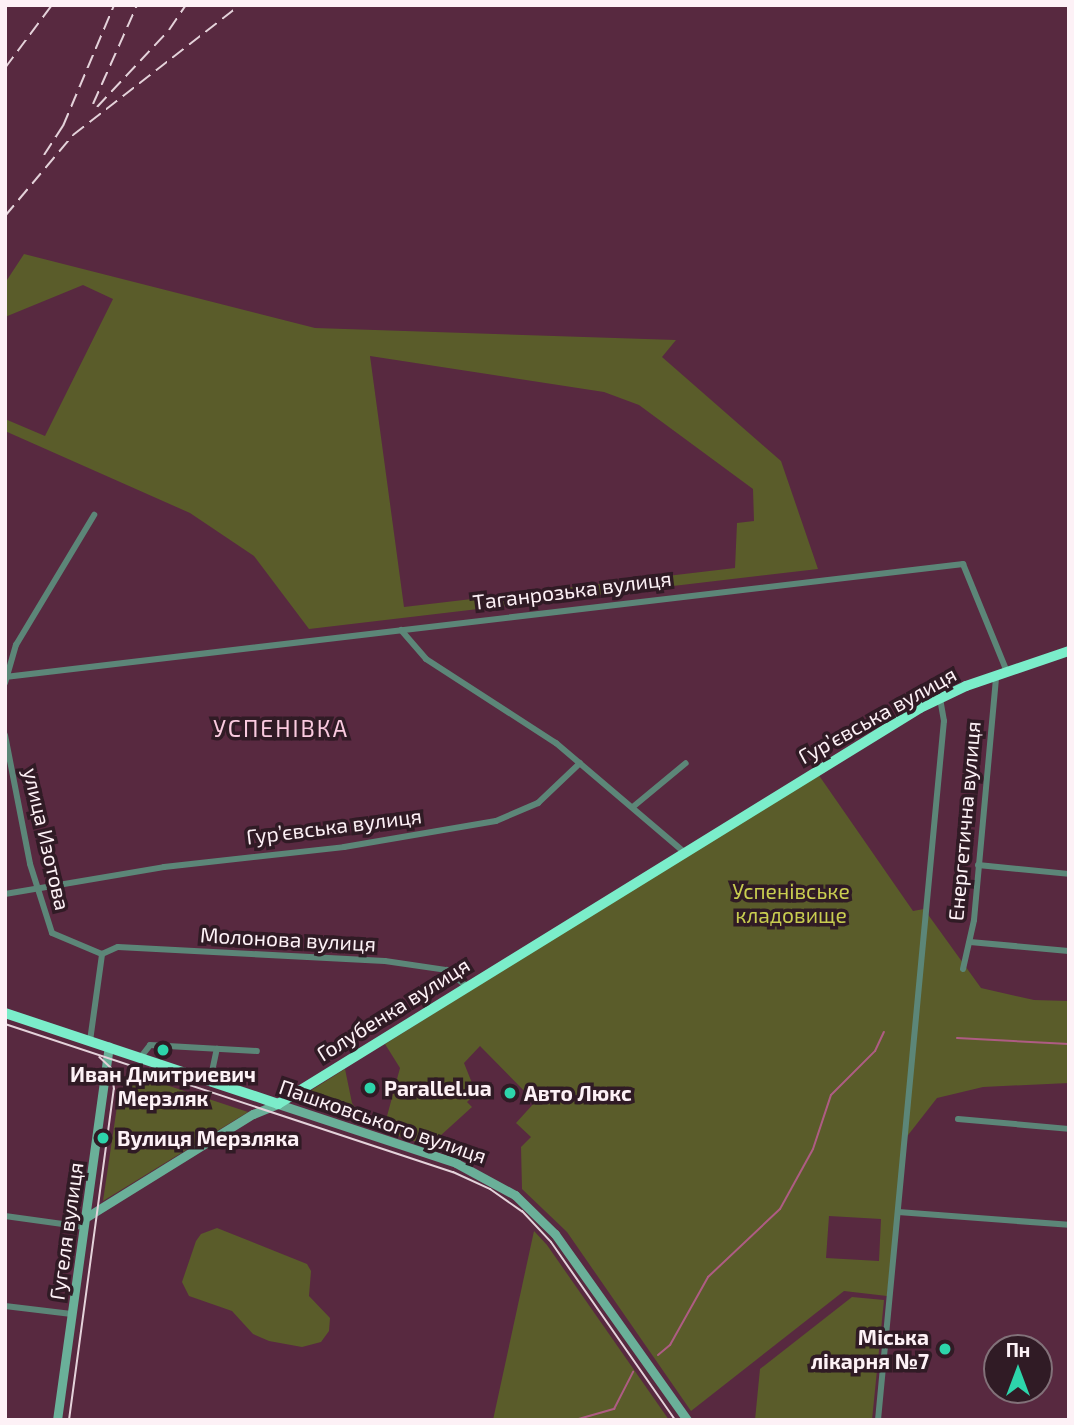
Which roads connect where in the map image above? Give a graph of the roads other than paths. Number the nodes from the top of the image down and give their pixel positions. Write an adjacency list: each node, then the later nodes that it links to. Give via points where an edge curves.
1 (94, 515): 5 (street, via 16,645)
2 (401, 630): 4 (street, Таганрозька вулиця, via 963,564); 5 (street, Таганрозька вулиця); 9 (street, via 426,659 541,732)
3 (1069, 651): 4 (highway)
4 (1001, 674): 6 (highway, Гур’євська вулиця); 12 (street, Енергетична вулиця)
5 (6, 679)
6 (939, 697): 11 (highway, Гур’євська вулиця); 31 (street, via 944,722)
7 (5, 735): 14 (street, улица Изотова)
8 (686, 763): 10 (street)
9 (580, 764): 10 (street); 14 (street, Гур’євська вулиця, via 538,803 496,821)
10 (634, 806): 11 (street)
11 (684, 852): 20 (highway, Голубенка вулиця)
12 (978, 865): 13 (street); 16 (street, Енергетична вулиця)
13 (1069, 874)
14 (38, 888): 15 (street, Гур’євська вулиця); 18 (street, улица Изотова, via 54,936)
15 (5, 894)
16 (970, 942): 17 (street); 19 (street, Енергетична вулиця)
17 (1069, 951)
18 (102, 954): 20 (street, Молонова вулиця, via 118,947 385,961 447,970); 22 (street)
19 (963, 969)
20 (466, 986): 28 (highway, Голубенка вулиця)
21 (5, 1013): 22 (highway, Пашковського вулиця)
22 (90, 1041): 23 (highway, Пашковського вулиця)
23 (109, 1047): 26 (highway, Пашковського вулиця); 33 (street, Гугеля вулиця)
24 (217, 1049): 25 (street); 26 (street, via 150,1045); 27 (street)
25 (257, 1051)
26 (140, 1058): 27 (highway, Пашковського вулиця)
27 (210, 1081): 28 (highway, Пашковського вулиця)
28 (278, 1104): 33 (street, Голубенка вулиця, via 253,1114); 38 (street, Пашковського вулиця, via 456,1163 515,1195 555,1234)
29 (958, 1119): 30 (street)
30 (1069, 1129)
31 (898, 1212): 34 (street); 39 (street)
32 (5, 1216): 33 (street)
33 (85, 1223): 36 (street, Гугеля вулиця)
34 (1069, 1225)
35 (5, 1306): 36 (street)
36 (72, 1314): 37 (street, Гугеля вулиця)
37 (58, 1420)
38 (687, 1420)
39 (878, 1420)

